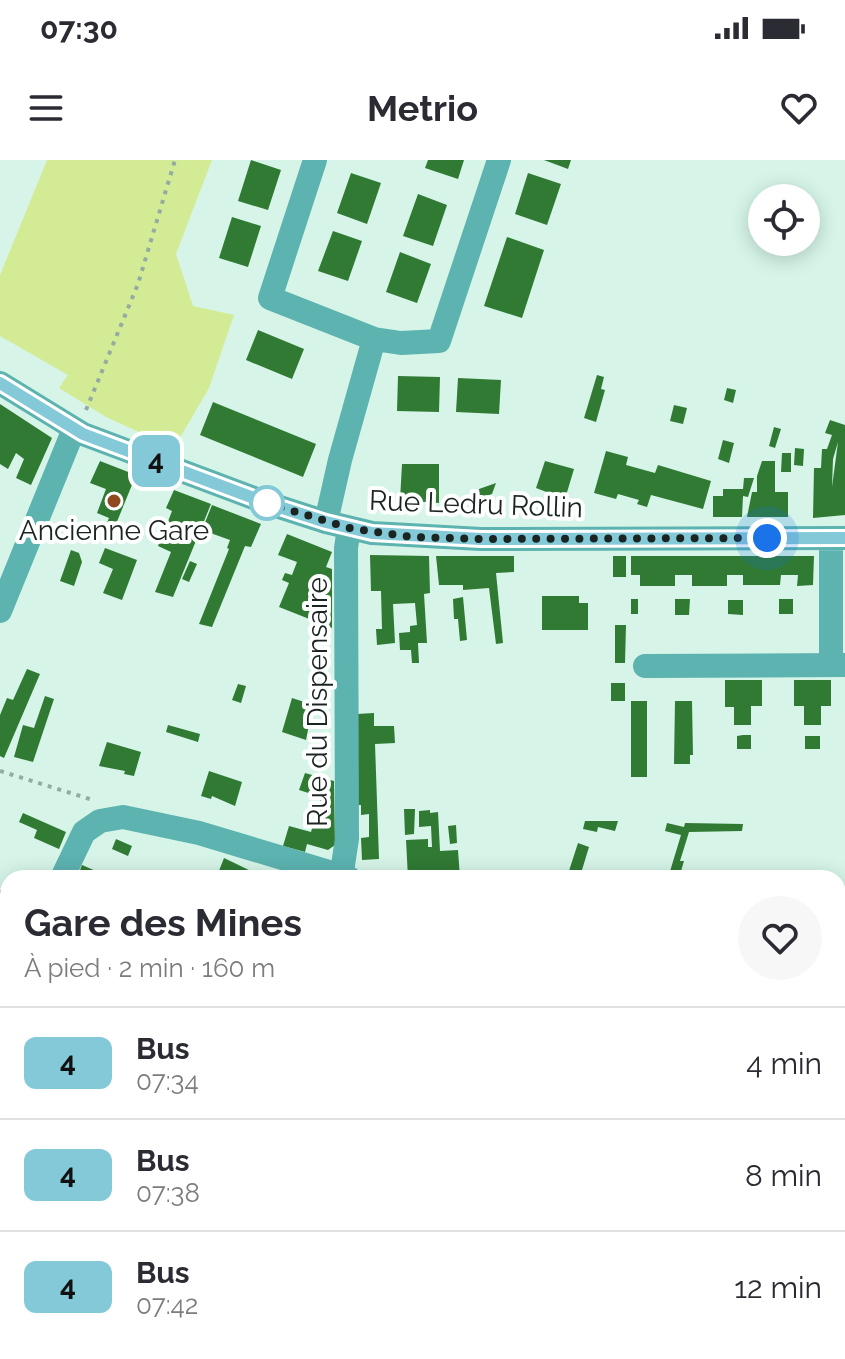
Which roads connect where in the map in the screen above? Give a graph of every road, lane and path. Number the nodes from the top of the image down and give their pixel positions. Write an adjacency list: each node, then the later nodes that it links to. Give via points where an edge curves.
1 (175, 160): 6 (path, via 138,284)
2 (315, 160): 4 (street, via 270,298)
3 (499, 160): 4 (street, via 439,341)
4 (374, 339): 8 (street, Rue du Dispensaire, via 340,460)
5 (0, 383): 7 (street, Rue Ledru Rollin)
6 (89, 403)
7 (74, 429): 8 (street, Rue Ledru Rollin); 10 (street)
8 (338, 525): 9 (street, Rue Ledru Rollin, via 412,537 481,539); 17 (street, Rue du Dispensaire, via 346,548)
9 (838, 538): 11 (street)
10 (0, 611)
11 (838, 665): 12 (street)
12 (645, 666)
13 (0, 771): 14 (path, via 93,799)
14 (100, 821): 15 (street, via 78,840); 16 (street, via 134,818)
15 (65, 870)
16 (321, 870)
17 (345, 870)

